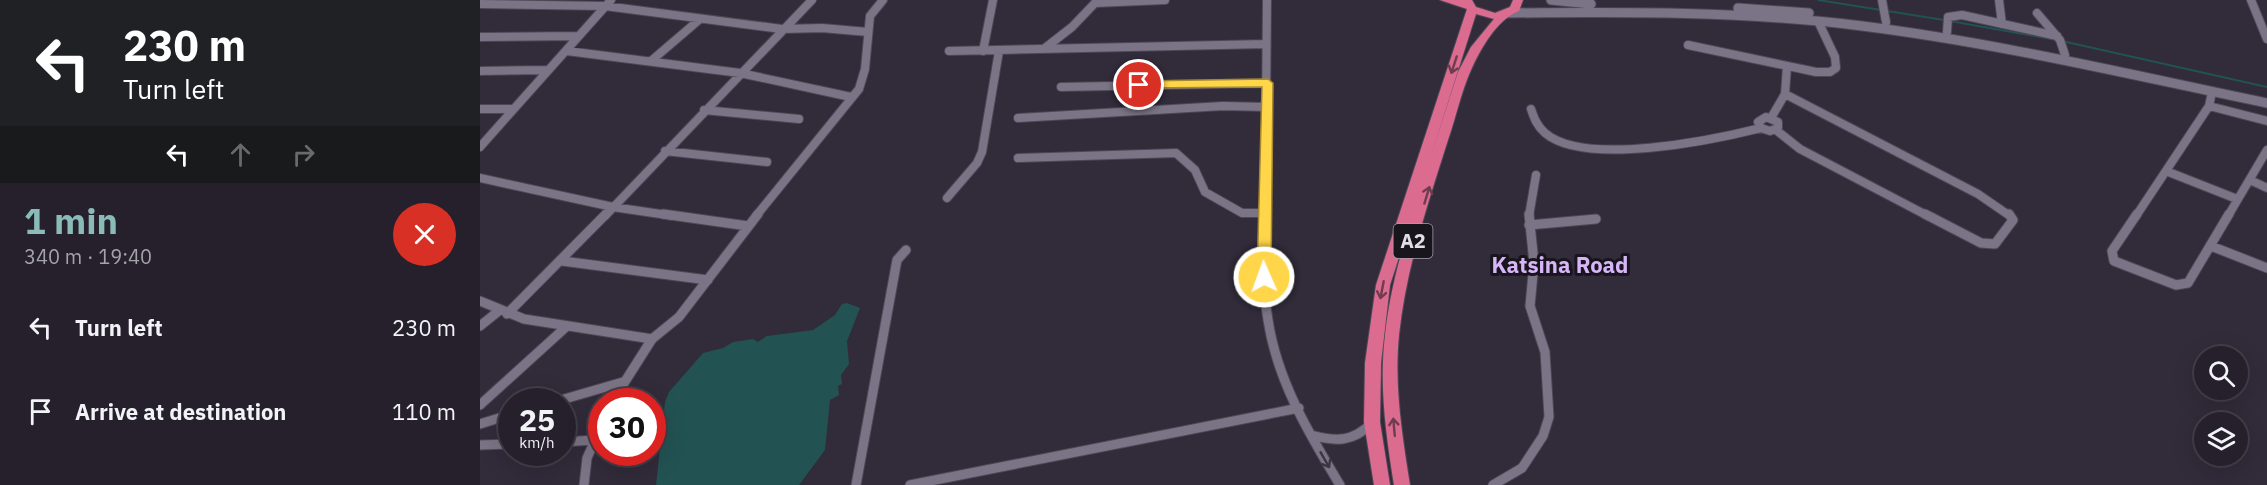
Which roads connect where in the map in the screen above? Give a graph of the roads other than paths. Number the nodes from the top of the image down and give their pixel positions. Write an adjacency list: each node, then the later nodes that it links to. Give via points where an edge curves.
1 (611, 0): 14 (street)
2 (812, 0): 23 (street)
3 (883, 0): 24 (street, via 870,16)
4 (993, 0): 34 (street)
5 (1165, 0): 31 (street, via 1095,3)
6 (1267, 0): 29 (street)
7 (1445, 0): 15 (highway)
8 (1518, 0): 17 (highway, A2, via 1515,9)
9 (1551, 0): 18 (main road)
10 (1882, 0): 18 (street)
11 (1999, 0): 21 (street)
12 (2251, 0): 27 (street)
13 (480, 4): 14 (street)
14 (605, 6): 19 (street); 25 (street)
15 (1470, 6): 17 (highway, via 1486,15); 94 (highway, A2, one-way to 94, via 1383,285 1373,363)
16 (2037, 13): 28 (street)
17 (1507, 14): 20 (main road, via 1581,10); 105 (highway, A2, one-way to 17, via 1392,404 1391,357 1399,292 1464,72 1477,47)
18 (1885, 14): 22 (main road)
19 (700, 19): 23 (street); 37 (street)
20 (1818, 21): 38 (street, via 1835,57 1836,68 1826,72); 44 (main road, via 1968,43)
21 (2002, 24): 22 (street, via 1952,15); 28 (street)
22 (1947, 25): 36 (main road)
23 (782, 29): 24 (street); 41 (street)
24 (868, 32): 47 (street, via 864,78)
25 (578, 36): 26 (street); 32 (street)
26 (480, 37)
27 (2267, 39)
28 (2059, 40): 36 (street)
29 (1266, 44): 31 (street); 42 (street)
30 (1688, 45): 38 (street)
31 (1045, 48): 35 (street)
32 (567, 51): 37 (street); 39 (street)
33 (949, 51): 34 (street)
34 (983, 51): 35 (street)
35 (999, 51): 71 (street, via 981,152 973,168)
36 (2065, 55): 46 (main road)
37 (651, 61): 41 (street)
38 (1787, 66): 45 (street)
39 (548, 70): 40 (street); 52 (street)
40 (480, 71)
41 (740, 73): 47 (street); 54 (street)
42 (1268, 83): 43 (street); 50 (street)
43 (1061, 87)
44 (2212, 92): 48 (main road); 49 (street)
45 (1785, 94): 56 (street); 60 (street, via 1978,194 2013,220 1995,244 1981,243 1800,149)
46 (2267, 96)
47 (851, 97): 77 (street)
48 (2267, 103)
49 (2209, 106): 58 (street); 66 (street)
50 (1267, 107): 55 (street); 74 (street)
51 (480, 109): 52 (street)
52 (513, 109): 61 (street)
53 (1531, 109): 59 (street, via 1537,124 1549,135 1594,146 1649,147)
54 (704, 110): 57 (street); 63 (street)
55 (1018, 118)
56 (1772, 118): 59 (street, via 1759,120); 60 (street, via 1779,124)
57 (799, 119)
58 (2267, 121)
59 (1761, 128): 60 (street)
60 (1776, 130)
61 (480, 147)
62 (2267, 150): 69 (street)
63 (665, 151): 65 (street); 73 (street)
64 (1018, 158): 74 (street, via 1176,153 1185,157 1200,176 1205,192 1242,213)
65 (767, 162)
66 (2166, 171): 72 (street); 78 (street, via 2128,222 2112,258 2181,286 2188,283)
67 (1536, 175): 76 (street, via 1528,209)
68 (480, 178): 73 (street)
69 (2250, 180): 70 (street); 72 (street)
70 (2267, 188)
71 (947, 198)
72 (2237, 200): 78 (street)
73 (613, 207): 77 (street); 80 (street)
74 (1265, 213): 92 (street, via 1262,250 1272,343)
75 (1596, 219): 76 (street)
76 (1529, 225): 106 (street, via 1534,263 1530,306 1545,352 1549,417 1543,436 1522,468)
77 (748, 226): 82 (street)
78 (2211, 246): 81 (street)
79 (906, 250): 101 (street, via 897,260)
80 (562, 261): 82 (street); 84 (street)
81 (2267, 268)
82 (708, 280): 87 (street, via 679,317)
83 (480, 301): 84 (street)
84 (503, 312): 85 (street); 86 (street)
85 (480, 326)
86 (566, 327): 87 (street); 91 (street)
87 (652, 339): 88 (street)
88 (623, 382): 89 (street); 90 (street)
89 (620, 388)
90 (576, 396)
91 (480, 405)
92 (1299, 408): 96 (street); 102 (street)
93 (498, 418): 95 (street)
94 (1372, 422): 96 (street, via 1355,439 1332,441); 104 (highway, A2)
95 (480, 424)
96 (1311, 435): 103 (street, one-way to 103)
97 (498, 444): 98 (street)
98 (480, 445)
99 (588, 454): 100 (street)
100 (584, 485)
101 (856, 485)
102 (910, 485)
103 (1340, 485)
104 (1382, 485)
105 (1402, 485)
106 (1493, 485)

